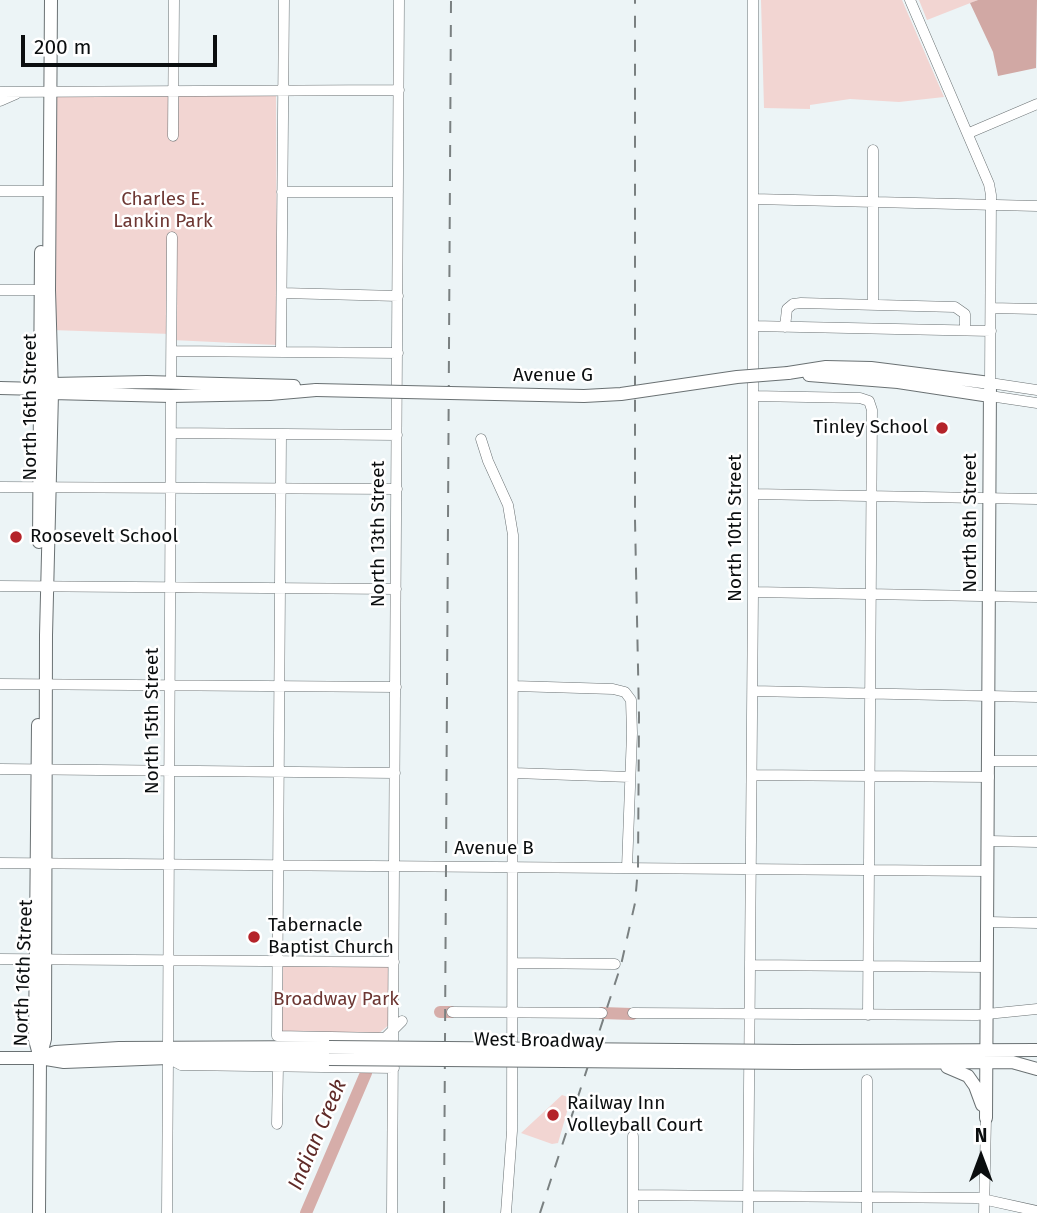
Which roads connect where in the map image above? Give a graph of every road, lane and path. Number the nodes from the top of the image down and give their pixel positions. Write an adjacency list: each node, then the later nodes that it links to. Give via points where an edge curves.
1 (43, 0): 13 (main road, North 16th Street)
2 (51, 0): 13 (main road, North 16th Street)
3 (174, 0): 10 (street)
4 (284, 0): 8 (street)
5 (399, 0): 9 (street, North 13th Street)
6 (753, 0): 23 (street, North 10th Street)
7 (910, 0): 16 (street, North 8th Street)
8 (283, 90): 9 (street); 10 (street); 21 (street)
9 (399, 90): 22 (street, North 13th Street)
10 (174, 91): 13 (street); 17 (street)
11 (0, 92): 12 (street)
12 (24, 92): 13 (street); 14 (street)
13 (46, 92): 20 (main road, North 16th Street)
14 (0, 101)
15 (1037, 104): 16 (street)
16 (968, 133): 25 (street, North 8th Street, via 987,177)
17 (173, 136)
18 (873, 150): 24 (street)
19 (0, 191): 20 (street)
20 (46, 191): 29 (main road, North 16th Street)
21 (282, 192): 22 (street); 30 (street)
22 (398, 192): 31 (street, North 13th Street)
23 (754, 199): 24 (street); 35 (street, North 10th Street)
24 (873, 203): 25 (street); 32 (street)
25 (991, 205): 26 (street); 33 (street, North 8th Street)
26 (1037, 206)
27 (172, 237): 39 (street, North 15th Street)
28 (0, 289): 29 (street)
29 (45, 290): 43 (main road, North 16th Street)
30 (282, 293): 31 (street); 40 (street)
31 (398, 296): 41 (street, North 13th Street)
32 (873, 304): 36 (street, via 796,303 787,309); 37 (street, via 955,307 965,314)
33 (991, 308): 34 (street); 38 (street, North 8th Street)
34 (1037, 309)
35 (753, 326): 36 (street); 47 (street, North 10th Street)
36 (785, 327): 37 (street)
37 (965, 330): 38 (street)
38 (991, 331): 45 (street, North 8th Street)
39 (172, 351): 40 (street); 44 (street, North 15th Street)
40 (281, 351): 41 (street)
41 (398, 353): 51 (street, North 13th Street)
42 (0, 388): 43 (main road, Avenue G)
43 (48, 389): 44 (main road, Avenue G); 54 (main road, North 16th Street)
44 (171, 389): 45 (main road, Avenue G, bridge, via 272,384 316,390 594,396 826,367 862,367); 49 (street, North 15th Street)
45 (990, 389): 46 (street, Avenue G); 48 (street, Avenue G); 60 (main road, North 8th Street)
46 (1037, 390)
47 (753, 396): 58 (street, North 10th Street); 59 (street, via 869,401)
48 (1037, 403)
49 (172, 433): 50 (street); 55 (street, North 15th Street)
50 (281, 434): 51 (street); 56 (street)
51 (397, 435): 57 (street, North 13th Street)
52 (481, 439): 75 (street, via 512,523)
53 (0, 487): 54 (street)
54 (45, 488): 55 (street); 63 (main road, North 16th Street)
55 (172, 489): 56 (street); 64 (street, North 15th Street)
56 (281, 489): 57 (street); 65 (street)
57 (397, 489): 66 (street, North 13th Street)
58 (753, 494): 59 (street); 67 (street, North 10th Street)
59 (872, 496): 60 (street); 68 (street)
60 (990, 498): 61 (street); 69 (main road, North 8th Street)
61 (1037, 499)
62 (0, 586): 63 (street)
63 (43, 587): 64 (street); 72 (main road, North 16th Street)
64 (172, 587): 65 (street); 73 (street, North 15th Street)
65 (281, 588): 66 (street); 74 (street)
66 (396, 589): 76 (street, North 13th Street)
67 (753, 592): 68 (street); 77 (street, North 10th Street)
68 (872, 595): 69 (street); 78 (street)
69 (990, 597): 70 (street); 79 (main road, North 8th Street)
70 (1037, 597)
71 (0, 684): 72 (street)
72 (43, 685): 73 (street); 84 (main road, North 16th Street)
73 (171, 685): 74 (street); 85 (street, North 15th Street)
74 (280, 686): 76 (street); 86 (street)
75 (514, 686): 88 (street); 91 (street, via 613,689 628,696 632,708)
76 (396, 687): 87 (street, North 13th Street)
77 (752, 691): 78 (street); 89 (street, North 10th Street)
78 (871, 693): 79 (street); 90 (street)
79 (990, 696): 80 (street); 81 (main road, North 8th Street)
80 (1037, 696)
81 (989, 761): 82 (street); 92 (main road, North 8th Street)
82 (1037, 761)
83 (0, 769): 84 (street)
84 (41, 770): 85 (street); 96 (main road, North 16th Street)
85 (170, 771): 86 (street); 97 (street, North 15th Street)
86 (279, 772): 87 (street); 98 (street)
87 (395, 773): 99 (street, North 13th Street)
88 (514, 773): 91 (street); 100 (street)
89 (752, 775): 90 (street); 102 (street, North 10th Street)
90 (870, 776): 92 (street); 103 (street)
91 (630, 777): 101 (street)
92 (989, 777): 93 (main road, North 8th Street)
93 (989, 841): 94 (street); 104 (main road, North 8th Street)
94 (1037, 842)
95 (0, 863): 96 (street, Avenue B)
96 (41, 863): 97 (street, Avenue B); 108 (main road, North 16th Street)
97 (169, 864): 98 (street, Avenue B); 109 (street, North 15th Street)
98 (279, 865): 99 (street, Avenue B); 110 (street)
99 (395, 866): 100 (street, Avenue B); 111 (street, North 13th Street)
100 (513, 867): 101 (street, Avenue B); 112 (street)
101 (627, 868): 102 (street, Avenue B)
102 (751, 869): 103 (street, Avenue B); 114 (street, North 10th Street)
103 (870, 870): 104 (street, Avenue B); 115 (street)
104 (988, 871): 105 (main road, North 8th Street)
105 (988, 922): 106 (street); 116 (main road, North 8th Street)
106 (1037, 923)
107 (0, 959): 108 (street)
108 (40, 960): 109 (street); 131 (main road, North 16th Street, via 45,1039)
109 (169, 961): 110 (street); 127 (street, North 15th Street)
110 (278, 962): 111 (street); 125 (street, via 277,1036 385,1038)
111 (394, 962): 125 (street, North 13th Street)
112 (513, 963): 113 (street); 119 (street)
113 (615, 964)
114 (750, 965): 115 (street); 122 (street, North 10th Street)
115 (869, 966): 116 (street); 123 (street)
116 (987, 967): 124 (main road, North 8th Street)
117 (1037, 1009): 124 (street)
118 (452, 1012): 119 (street)
119 (513, 1012): 120 (street); 150 (street)
120 (602, 1013)
121 (634, 1013): 122 (street)
122 (750, 1014): 123 (street); 143 (street, North 10th Street)
123 (868, 1015): 124 (street)
124 (986, 1015): 128 (main road, North 8th Street)
125 (398, 1025): 136 (street, North 13th Street)
126 (1037, 1050): 128 (main road, West Broadway)
127 (168, 1053): 129 (main road, West Broadway, bridge); 131 (main road, West Broadway, via 55,1052); 135 (street, via 181,1065); 148 (street, North 15th Street)
128 (986, 1056): 129 (main road, West Broadway); 132 (main road, West Broadway); 134 (main road, West Broadway); 139 (main road, North 8th Street)
129 (795, 1057): 134 (main road, West Broadway)
130 (0, 1058): 131 (main road, West Broadway)
131 (40, 1058): 147 (main road, North 16th Street)
132 (1012, 1062): 133 (main road); 137 (main road, West Broadway)
133 (1037, 1062)
134 (932, 1064): 139 (main road, via 968,1076)
135 (278, 1066): 136 (street); 140 (street)
136 (394, 1068): 149 (street, North 13th Street)
137 (1037, 1069)
138 (867, 1080): 144 (street)
139 (986, 1118): 145 (street)
140 (277, 1124)
141 (632, 1136): 142 (street)
142 (633, 1195): 143 (street); 151 (street)
143 (748, 1196): 144 (street); 152 (street, North 10th Street)
144 (867, 1197): 145 (street); 153 (street)
145 (984, 1199): 146 (street); 154 (street)
146 (1037, 1211)
147 (39, 1213)
148 (167, 1213)
149 (392, 1213)
150 (506, 1213)
151 (633, 1213)
152 (748, 1213)
153 (867, 1213)
154 (984, 1213)

